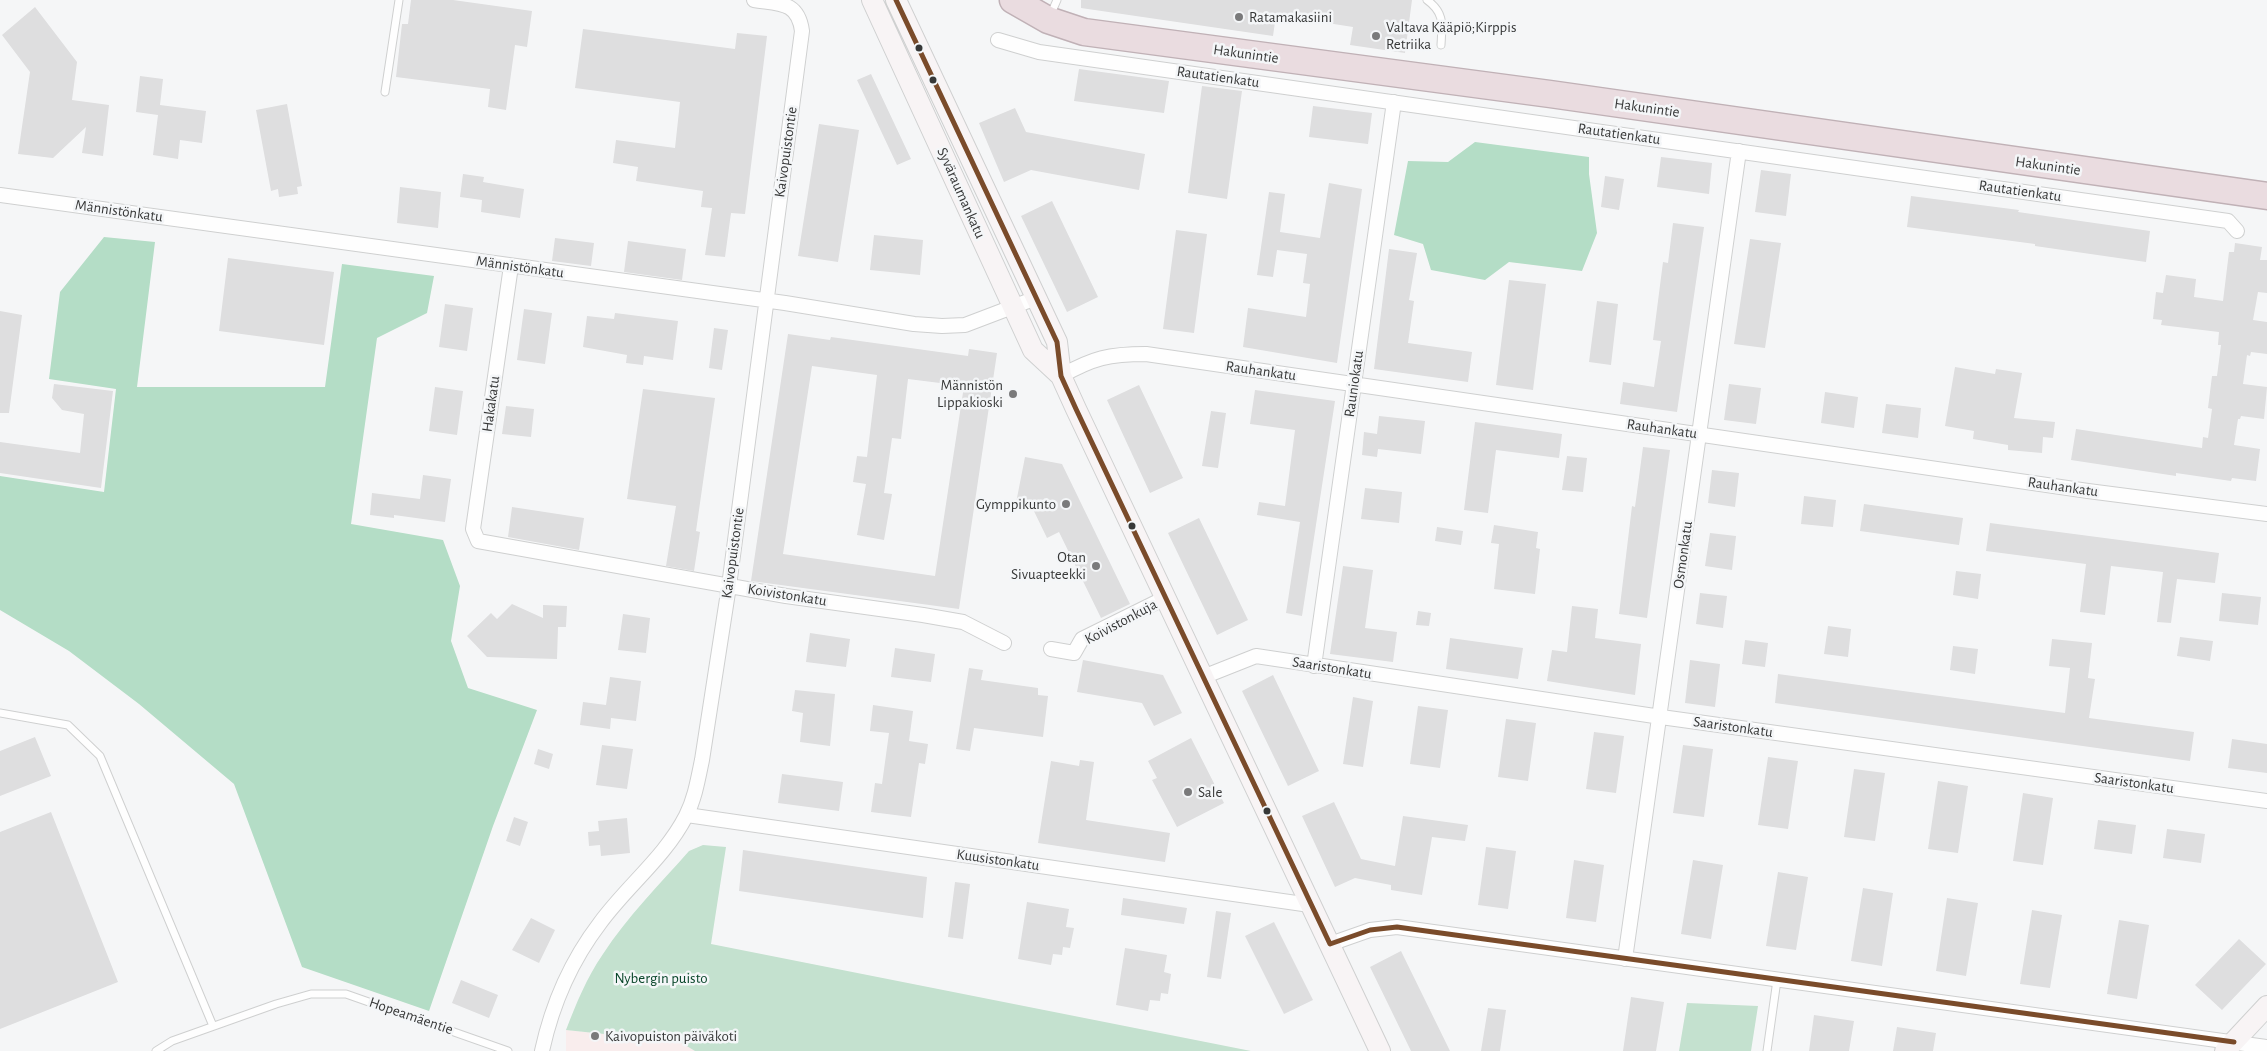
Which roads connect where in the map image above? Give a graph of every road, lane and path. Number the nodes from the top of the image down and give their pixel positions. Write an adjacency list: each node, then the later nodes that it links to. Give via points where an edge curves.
1 (399, 0): 10 (lane)
2 (754, 0): 18 (street, Kaivopuistontie, via 788,6 797,12 802,31)
3 (872, 0): 19 (main road, Syväraumankatu)
4 (896, 0): 17 (main road, Syväraumankatu)
5 (998, 0): 7 (highway, Hakunintie)
6 (1427, 0): 9 (lane, via 1437,7 1442,21)
7 (1037, 8): 14 (highway, Hakunintie, via 1084,32 1550,94)
8 (998, 40): 11 (street, Rautatienkatu, via 1039,52)
9 (1441, 45)
10 (385, 92)
11 (1394, 102): 12 (street, Rautatienkatu); 21 (street, Rauniokatu)
12 (1739, 151): 15 (street, Rautatienkatu, via 2228,221); 22 (street, Osmonkatu)
13 (0, 195): 16 (street, Männistönkatu)
14 (2267, 196)
15 (2236, 231)
16 (511, 266): 18 (street, Männistönkatu); 24 (street, Hakakatu, via 473,529)
17 (1036, 298): 19 (street, Männistönkatu); 20 (main road, Syväraumankatu, via 1058,342)
18 (766, 301): 19 (street, Männistönkatu, via 942,326 965,325); 25 (street, Kaivopuistontie)
19 (1012, 308): 20 (main road, Syväraumankatu, via 1033,350)
20 (1061, 376): 21 (street, Rauhankatu, via 1083,364 1116,354 1146,354); 26 (main road, Syväraumankatu)
21 (1354, 385): 22 (street, Rauhankatu); 29 (street, Rauniokatu)
22 (1700, 434): 23 (street, Rauhankatu, via 2088,491); 32 (street, Osmonkatu)
23 (2267, 511)
24 (478, 541): 25 (street, Koivistonkatu)
25 (729, 586): 27 (street, Koivistonkatu, via 963,622); 34 (street, Kaivopuistontie, via 702,760)
26 (1165, 598): 28 (street, Koivistonkuja, via 1082,639 1074,653); 30 (main road, Syväraumankatu)
27 (1004, 642)
28 (1051, 649)
29 (1314, 666): 30 (street, Saaristonkatu, via 1256,656); 32 (street, Saaristonkatu)
30 (1204, 677): 35 (main road, Syväraumankatu)
31 (0, 714): 40 (lane, via 68,725 100,756)
32 (1661, 717): 33 (street, Saaristonkatu); 37 (street, Osmonkatu)
33 (2267, 801)
34 (687, 814): 35 (street, Kuusistonkatu); 45 (street, Kaivopuistontie, via 675,835 584,946 566,977)
35 (1310, 905): 36 (main road, Syväraumankatu)
36 (1330, 944): 37 (street, via 1370,930 1397,927); 46 (main road, Syväraumankatu)
37 (1625, 959): 38 (street)
38 (1776, 980): 41 (street); 47 (lane)
39 (2267, 1006): 41 (main road)
40 (213, 1026): 43 (lane, Hopeamäentie, via 172,1040); 44 (lane, Hopeamäentie, via 310,994 346,994)
41 (2229, 1047): 42 (street)
42 (2267, 1047)
43 (156, 1051)
44 (508, 1051)
45 (542, 1051)
46 (1380, 1051)
47 (1767, 1051)

